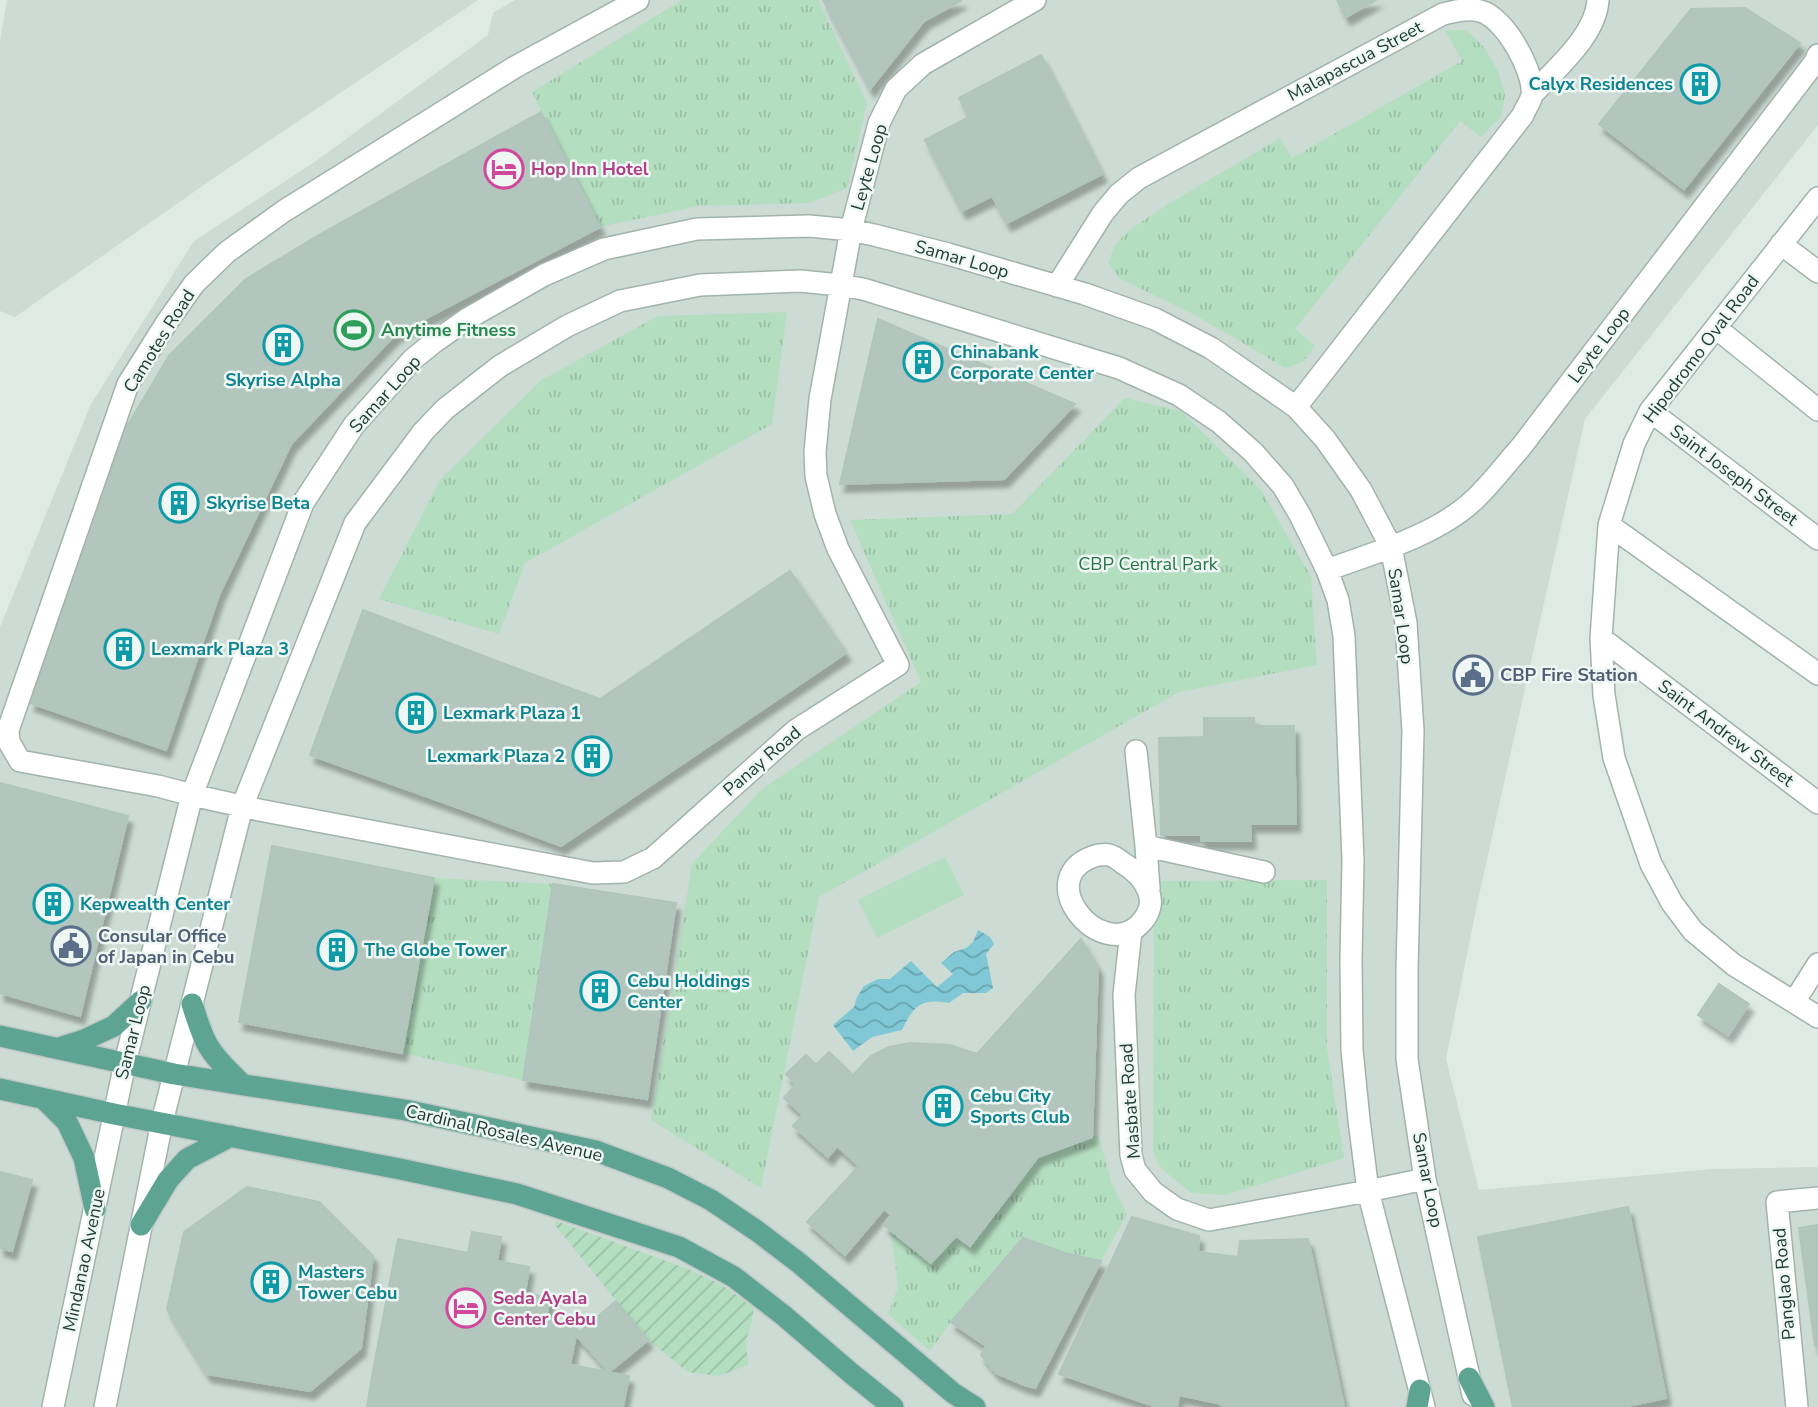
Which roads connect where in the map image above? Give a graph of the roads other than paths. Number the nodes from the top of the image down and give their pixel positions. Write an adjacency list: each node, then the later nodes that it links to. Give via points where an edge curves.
1 (638, 0): 24 (street, Camotes Road, via 515,67 227,251 194,284 128,384 8,730 9,742 20,761)
2 (1035, 0): 8 (street, Leyte Loop, via 923,64 896,89 879,123)
3 (1598, 0): 6 (street, via 1592,25)
4 (1468, 5): 6 (street, Malapascua Street, via 1500,24 1518,49); 12 (street, Malapascua Street, via 1443,14 1139,178 1103,213)
5 (1818, 55): 19 (street, Leyte Loop, via 1521,447 1473,501 1444,522)
6 (1532, 95): 14 (street, via 1523,115)
7 (1818, 198): 9 (street, Hipodromo Oval Road)
8 (851, 230): 11 (street, Leyte Loop); 12 (street, Samar Loop); 24 (street, Samar Loop, via 809,226 697,229 604,249 544,275 478,313 413,359 354,425 303,503)
9 (1781, 244): 10 (street); 13 (street, Hipodromo Oval Road)
10 (1818, 272)
11 (840, 285): 20 (street, via 1119,368 1180,395 1253,452 1283,486); 26 (street, via 800,281 700,285 620,301 499,366 445,409 355,523); 26 (street, Panay Road, via 820,399 816,476 838,549 898,665 796,730 653,858 624,872 593,873)
12 (1057, 286): 14 (street, Samar Loop, via 1155,319 1211,348)
13 (1716, 328): 15 (street); 16 (street, Hipodromo Oval Road)
14 (1296, 407): 19 (street, Samar Loop, via 1361,490)
15 (1818, 410)
16 (1650, 411): 17 (street, Hipodromo Oval Road, via 1634,444); 18 (street, Saint Joseph Street)
17 (1609, 525): 21 (street, Hipodromo Oval Road); 22 (street)
18 (1818, 539)
19 (1391, 547): 20 (street, Leyte Loop); 46 (street, Samar Loop, via 1406,623 1413,731 1407,1059)
20 (1327, 570): 47 (street, via 1344,636 1353,860 1352,1050)
21 (1601, 638): 25 (street, Saint Andrew Street); 33 (street, Hipodromo Oval Road, via 1614,758 1651,864 1693,931 1734,965)
22 (1818, 674)
23 (1136, 751): 27 (street)
24 (192, 795): 26 (street, Camotes Road); 32 (street, Samar Loop)
25 (1818, 803)
26 (242, 807): 34 (street)
27 (1146, 846): 28 (street); 29 (street)
28 (1264, 872)
29 (1149, 889): 30 (street, via 1147,914); 30 (street, via 1143,878 1111,855 1087,858 1070,876 1069,900 1096,929 1107,934)
30 (1131, 931): 47 (street, Masbate Road, via 1124,995 1131,1155 1135,1170 1153,1192 1177,1209 1209,1220)
31 (1818, 964): 33 (street)
32 (141, 1001): 37 (main road, via 114,1026); 38 (street, Samar Loop)
33 (1794, 1002): 35 (street, Hipodromo Oval Road)
34 (192, 1004): 39 (street); 40 (main road, via 210,1049)
35 (1818, 1017)
36 (0, 1036): 37 (main road, Cardinal Rosales Avenue)
37 (57, 1049): 38 (main road, Cardinal Rosales Avenue)
38 (125, 1063): 39 (main road, Cardinal Rosales Avenue); 43 (street, Samar Loop)
39 (174, 1074): 40 (main road, Cardinal Rosales Avenue); 44 (street)
40 (243, 1085): 56 (main road, Cardinal Rosales Avenue, via 405,1110 571,1146 668,1178 757,1231)
41 (0, 1089): 42 (main road)
42 (44, 1098): 43 (main road); 49 (main road, via 67,1122 84,1158)
43 (114, 1114): 44 (main road); 49 (street, Mindanao Avenue)
44 (162, 1122): 45 (main road); 50 (street)
45 (231, 1136): 50 (main road, via 187,1159 168,1180); 55 (main road, via 517,1194 679,1247 734,1277)
46 (1425, 1179): 47 (street, Masbate Road); 51 (street, Samar Loop)
47 (1368, 1192): 52 (street)
48 (1818, 1198): 59 (street, Panglao Road, via 1777,1202)
49 (95, 1209): 53 (street, Mindanao Avenue)
50 (141, 1225): 54 (street)
51 (1469, 1378): 57 (street, Samar Loop); 58 (main road)
52 (1420, 1401)
53 (53, 1407)
54 (105, 1407)
55 (893, 1407)
56 (975, 1407)
57 (1475, 1407)
58 (1484, 1407)
59 (1797, 1407)

